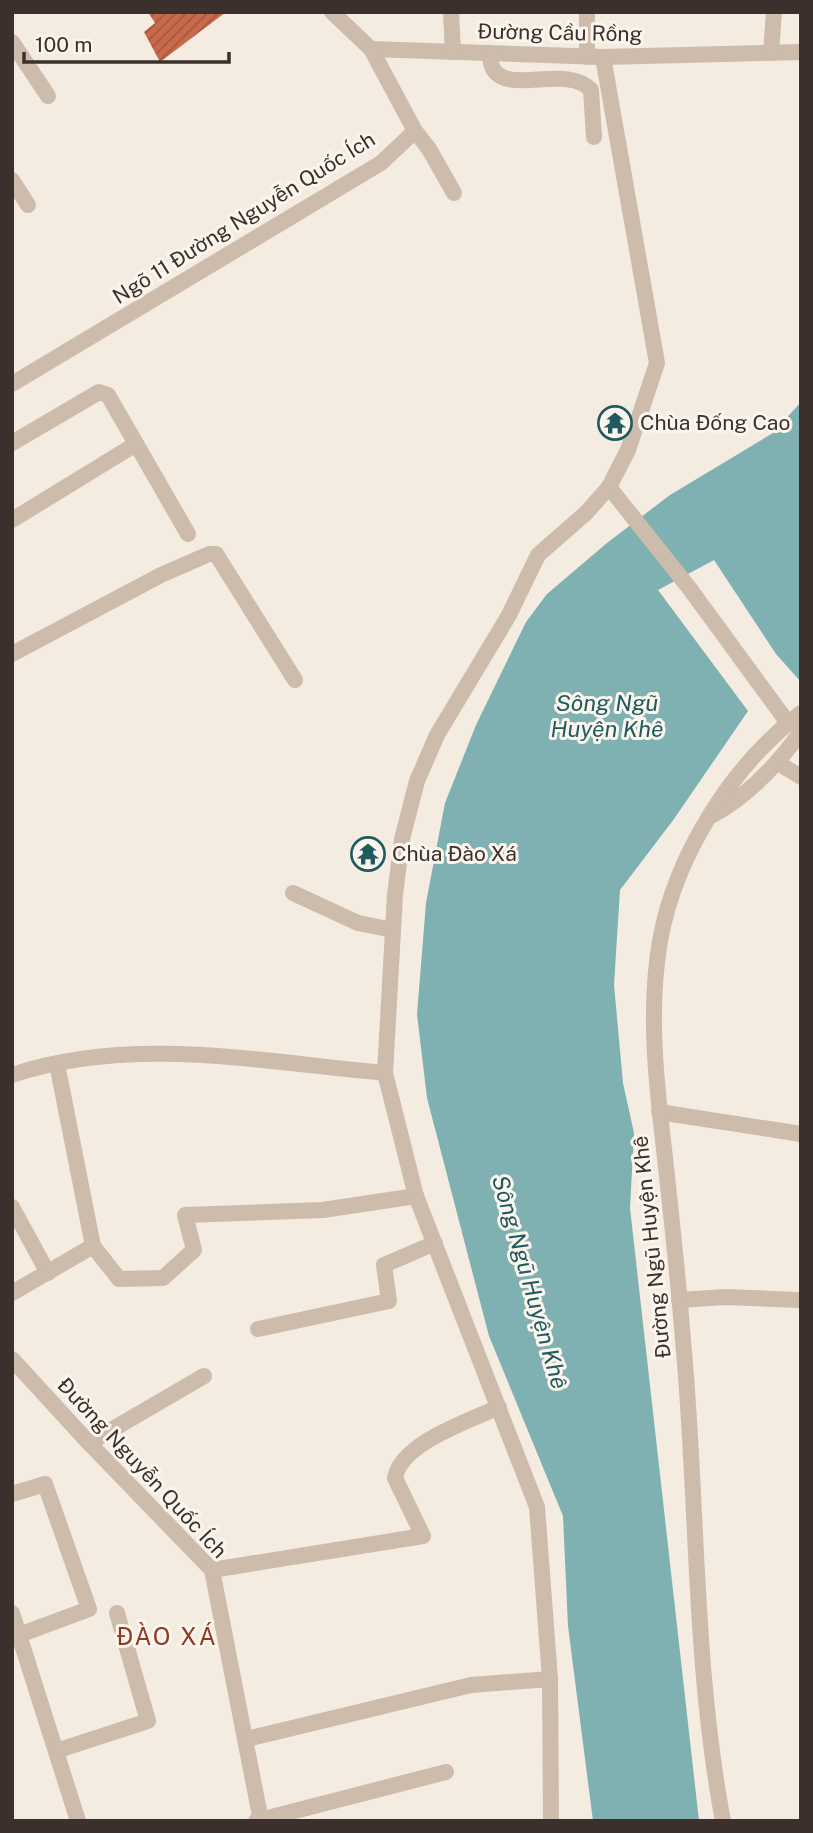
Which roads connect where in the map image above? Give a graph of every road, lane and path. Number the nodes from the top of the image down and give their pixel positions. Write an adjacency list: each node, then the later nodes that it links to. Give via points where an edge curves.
1 (332, 12): 6 (street)
2 (451, 12): 7 (street)
3 (587, 12): 11 (street)
4 (774, 12): 10 (street)
5 (12, 42): 12 (street)
6 (371, 49): 7 (street, Đường Cầu Rồng); 13 (street)
7 (453, 52): 9 (street, Đường Cầu Rồng)
8 (801, 52): 10 (street, Đường Cầu Rồng)
9 (489, 53): 11 (street, Đường Cầu Rồng); 14 (street, via 493,70 501,76 525,81 575,79 585,84 591,90)
10 (771, 53): 11 (street, Đường Cầu Rồng)
11 (595, 57): 21 (street, via 657,363)
12 (48, 96)
13 (415, 131): 16 (street); 18 (street, Ngõ 11 Đường Nguyễn Quốc Ích, via 381,163)
14 (594, 136)
15 (12, 180): 17 (street)
16 (454, 193)
17 (28, 205)
18 (12, 383)
19 (12, 443): 20 (street, via 99,392 108,395)
20 (136, 443): 22 (street); 23 (street)
21 (613, 492): 26 (street); 31 (street, via 538,555 509,615 437,735 417,781 402,839)
22 (12, 520)
23 (188, 534)
24 (12, 654): 25 (street, via 161,575 215,554)
25 (295, 680)
26 (796, 723): 27 (street); 29 (street, Đường Ngũ Huyện Khê, via 724,793)
27 (778, 763): 28 (street); 29 (street)
28 (801, 777)
29 (709, 817): 35 (street, Đường Ngũ Huyện Khê, via 689,848 660,940 653,1045)
30 (293, 894): 31 (street, via 358,923)
31 (393, 930): 33 (street)
32 (57, 1064): 33 (street, via 172,1052); 34 (street); 40 (street)
33 (385, 1073): 37 (street)
34 (12, 1075)
35 (659, 1112): 36 (street); 43 (street, Đường Ngũ Huyện Khê)
36 (801, 1134)
37 (416, 1196): 39 (street); 40 (street, via 323,1210 185,1215 194,1250 163,1278 119,1279)
38 (12, 1207): 41 (street)
39 (435, 1243): 45 (street, via 384,1265 389,1301); 48 (street)
40 (93, 1246): 41 (street)
41 (48, 1273): 42 (street)
42 (12, 1293)
43 (679, 1300): 44 (street); 62 (street, Đường Ngũ Huyện Khê, via 706,1717)
44 (798, 1300)
45 (258, 1329)
46 (12, 1359): 49 (street, Đường Nguyễn Quốc Ích)
47 (204, 1376): 49 (street)
48 (499, 1407): 51 (street, via 430,1440 401,1461 395,1478 424,1536); 55 (street, via 537,1507)
49 (89, 1443): 51 (street, Đường Nguyễn Quốc Ích)
50 (12, 1494): 54 (street, via 45,1484 89,1609)
51 (212, 1570): 56 (street, Đường Nguyễn Quốc Ích)
52 (12, 1613): 54 (street)
53 (117, 1613): 57 (street, via 148,1721)
54 (19, 1635): 57 (street)
55 (550, 1679): 56 (street, via 471,1685); 61 (street)
56 (247, 1739): 59 (street, Đường Nguyễn Quốc Ích)
57 (56, 1751): 60 (street)
58 (446, 1772): 59 (street)
59 (260, 1820)
60 (78, 1821)
61 (551, 1821)
62 (723, 1821)

